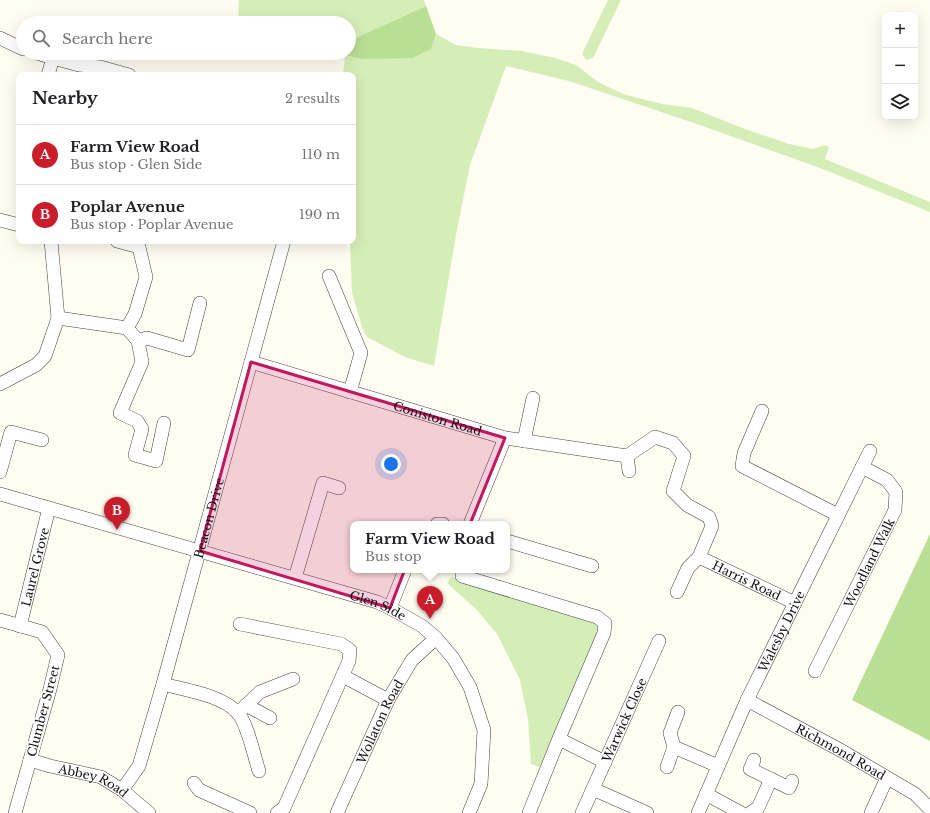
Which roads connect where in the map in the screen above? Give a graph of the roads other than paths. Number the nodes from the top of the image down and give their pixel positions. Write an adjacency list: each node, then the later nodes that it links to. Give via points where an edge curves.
1 (0, 38): 2 (street)
2 (16, 46)
3 (52, 60): 5 (street)
4 (60, 60): 6 (street)
5 (49, 72)
6 (121, 72)
7 (0, 220): 8 (street)
8 (16, 223)
9 (51, 244): 14 (street)
10 (128, 244): 15 (street, via 139,247 146,277 135,314)
11 (283, 244): 17 (street, Beacon Drive)
12 (329, 276): 19 (street, via 362,353)
13 (200, 303): 16 (street, via 188,350 147,338)
14 (58, 318): 15 (street); 18 (street, via 45,356 36,365)
15 (127, 328): 16 (street)
16 (138, 341): 22 (street, via 142,362 120,412 137,421 142,429 135,455 156,461)
17 (251, 362): 19 (street, Coniston Road); 37 (street, Beacon Drive)
18 (0, 384)
19 (350, 392): 23 (street, Coniston Road)
20 (533, 398): 25 (street)
21 (762, 411): 34 (street, via 739,470)
22 (164, 423)
23 (505, 438): 25 (street, Coniston Road); 35 (street)
24 (42, 440): 30 (street, via 11,432)
25 (524, 440): 27 (street, Coniston Road)
26 (870, 451): 28 (street, Walesby Drive)
27 (628, 456): 29 (street); 38 (street, Harris Road, via 655,437 673,443 684,456 673,491 688,505 709,517 712,526)
28 (862, 467): 34 (street, Walesby Drive); 51 (street, Woodland Walk, via 887,480 896,492 895,510)
29 (629, 471)
30 (0, 472)
31 (339, 488): 42 (street, via 323,483)
32 (0, 494): 33 (street, Glen Side)
33 (49, 508): 37 (street, Glen Side); 48 (street, Laurel Grove)
34 (838, 515): 44 (street, Walesby Drive)
35 (471, 521)
36 (510, 542): 39 (street)
37 (200, 551): 42 (street, Glen Side); 53 (street, Beacon Drive)
38 (699, 557): 43 (street, Harris Road, via 688,568); 44 (street, Harris Road)
39 (592, 566)
40 (404, 573): 45 (street)
41 (462, 576): 60 (street, via 597,617 605,623 604,633)
42 (295, 578): 45 (street, Glen Side)
43 (677, 592)
44 (795, 603): 56 (street, Walesby Drive)
45 (390, 608): 49 (street, Glen Side, via 422,626)
46 (0, 620): 48 (street, Clumber Street)
47 (240, 624): 52 (street, via 341,644 350,650)
48 (20, 626): 62 (street, Clumber Street, via 42,632 58,654)
49 (436, 638): 55 (street, Wollaton Road, via 412,660); 81 (street, Glen Side, via 453,658 470,687 484,730 481,784)
50 (660, 650): 64 (street, Warwick Close)
51 (815, 671)
52 (343, 676): 55 (street); 79 (street, via 284,808)
53 (163, 684): 57 (street, via 215,698); 73 (street, Beacon Drive, via 139,766)
54 (286, 685): 57 (street, via 260,692)
55 (388, 700): 80 (street, Wollaton Road)
56 (747, 700): 66 (street, Walesby Drive); 68 (street, Richmond Road)
57 (242, 709): 59 (street); 65 (street)
58 (678, 712): 61 (street, via 670,733)
59 (270, 718)
60 (559, 739): 64 (street); 82 (street)
61 (674, 747): 66 (street); 67 (street)
62 (30, 760): 73 (street, Abbey Road, via 101,777); 77 (street, Clumber Street)
63 (754, 760): 69 (street, via 750,769)
64 (605, 762): 72 (street, Warwick Close)
65 (253, 764)
66 (718, 766): 74 (street, Walesby Drive)
67 (667, 767)
68 (887, 778): 75 (street, Richmond Road, via 915,794); 88 (street)
69 (771, 779): 70 (street, via 789,788); 87 (street, via 758,808)
70 (792, 781)
71 (194, 783): 78 (street, via 199,790)
72 (593, 789): 83 (street, Warwick Close); 84 (street)
73 (122, 790): 76 (street, Abbey Road)
74 (706, 794): 85 (street, Walesby Drive); 86 (street)
75 (930, 809)
76 (141, 810)
77 (15, 813)
78 (250, 813)
79 (277, 813)
80 (337, 813)
81 (469, 813)
82 (529, 813)
83 (582, 813)
84 (647, 813)
85 (698, 813)
86 (741, 813)
87 (750, 813)
88 (871, 813)

